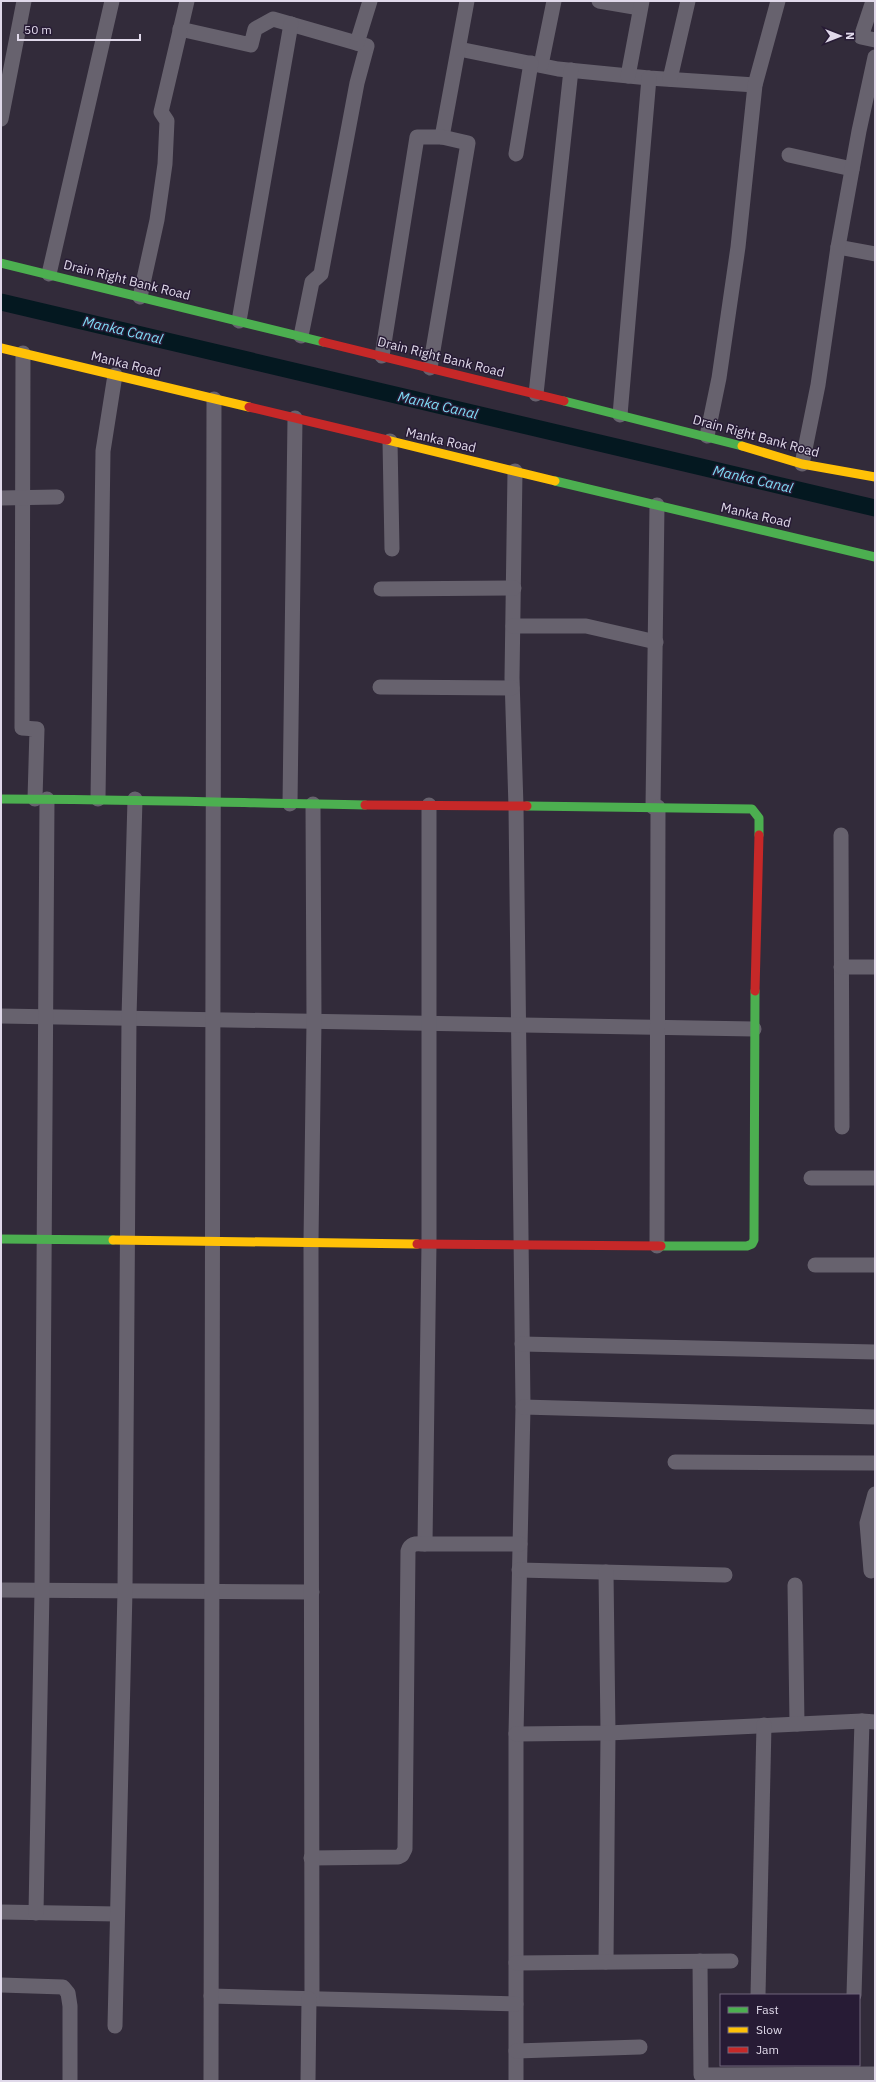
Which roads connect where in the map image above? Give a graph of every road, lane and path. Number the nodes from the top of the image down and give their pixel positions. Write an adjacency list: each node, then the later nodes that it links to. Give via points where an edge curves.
1 (24, 1): 24 (street)
2 (112, 1): 32 (street)
3 (187, 1): 13 (street)
4 (370, 1): 15 (street)
5 (467, 1): 16 (street)
6 (554, 1): 18 (street)
7 (599, 1): 11 (street)
8 (688, 1): 22 (street)
9 (778, 1): 23 (street)
10 (873, 1): 14 (street, via 862,37)
11 (641, 5): 20 (street)
12 (291, 24): 13 (street, via 273,19 261,24 255,29 252,45); 15 (street); 34 (street)
13 (180, 29): 33 (street, via 162,112 167,121 165,164 157,220)
14 (875, 40)
15 (357, 43): 35 (street, via 367,46 357,83 321,274 312,282)
16 (459, 50): 18 (street); 25 (street)
17 (875, 57): 28 (street)
18 (536, 64): 19 (street); 26 (street)
19 (571, 70): 20 (street); 41 (street)
20 (628, 76): 21 (street)
21 (649, 78): 22 (street); 43 (street)
22 (670, 79): 23 (street)
23 (755, 85): 45 (street, via 738,247)
24 (1, 119)
25 (442, 137): 38 (street, via 417,137); 39 (street, via 468,143)
26 (516, 154)
27 (789, 155): 28 (street)
28 (852, 169): 29 (street)
29 (838, 247): 30 (street); 47 (street, via 818,385)
30 (875, 254)
31 (1, 263): 32 (street, Drain Right Bank Road)
32 (49, 274): 33 (street, Drain Right Bank Road)
33 (140, 297): 34 (street, Drain Right Bank Road)
34 (239, 321): 35 (street, Drain Right Bank Road)
35 (301, 336): 38 (street, Drain Right Bank Road)
36 (1, 348): 37 (street, Manka Road)
37 (23, 353): 40 (street, Manka Road); 50 (street)
38 (382, 356): 39 (street, Drain Right Bank Road)
39 (430, 368): 41 (street, Drain Right Bank Road)
40 (115, 375): 42 (street, Manka Road); 64 (street, via 103,451)
41 (536, 394): 43 (street, Drain Right Bank Road)
42 (214, 399): 44 (street, Manka Road); 66 (street)
43 (620, 415): 45 (street, Drain Right Bank Road)
44 (295, 418): 46 (street, Manka Road); 67 (street)
45 (708, 436): 47 (street, Drain Right Bank Road)
46 (390, 441): 48 (street, Manka Road); 54 (street)
47 (802, 464): 49 (street, Drain Right Bank Road)
48 (515, 471): 53 (street, Manka Road); 56 (street)
49 (875, 476)
50 (21, 497): 51 (street); 52 (street); 63 (street, via 22,728 37,729)
51 (57, 497)
52 (1, 498)
53 (657, 505): 55 (street, Manka Road); 59 (street)
54 (392, 549)
55 (875, 557)
56 (514, 588): 57 (street); 58 (street)
57 (381, 589)
58 (513, 626): 59 (street, via 586,626); 61 (street)
59 (656, 642): 71 (street)
60 (380, 687): 61 (street)
61 (512, 688): 70 (street)
62 (1, 799): 63 (street)
63 (41, 799): 64 (street); 76 (street)
64 (98, 799): 65 (street)
65 (135, 799): 66 (street); 77 (street)
66 (214, 803): 67 (street); 78 (street)
67 (290, 804): 68 (street)
68 (313, 804): 69 (street); 79 (street)
69 (429, 805): 70 (street); 80 (street)
70 (516, 807): 71 (street); 81 (street)
71 (656, 807): 82 (street); 83 (street, via 752,809 756,812 758,818)
72 (841, 835): 73 (street)
73 (841, 967): 74 (street); 84 (street)
74 (875, 967)
75 (1, 1016): 76 (street)
76 (46, 1016): 77 (street); 88 (street)
77 (129, 1017): 78 (street); 89 (street)
78 (214, 1019): 79 (street); 90 (street)
79 (314, 1021): 80 (street); 91 (street)
80 (430, 1024): 81 (street); 92 (street)
81 (518, 1025): 82 (street); 93 (street)
82 (658, 1027): 83 (street); 94 (street)
83 (754, 1029): 94 (street, via 754,1240 747,1246)
84 (842, 1127)
85 (811, 1178): 86 (street)
86 (875, 1178)
87 (1, 1239): 88 (street)
88 (44, 1239): 89 (street); 112 (street)
89 (128, 1240): 90 (street); 113 (street)
90 (213, 1240): 91 (street); 114 (street)
91 (311, 1241): 92 (street); 115 (street)
92 (429, 1244): 93 (street); 104 (street)
93 (522, 1246): 94 (street); 97 (street)
94 (657, 1246)
95 (815, 1265): 96 (street)
96 (875, 1265)
97 (522, 1344): 98 (street); 99 (street)
98 (875, 1352)
99 (523, 1407): 100 (street); 105 (street)
100 (875, 1417)
101 (675, 1462): 102 (street)
102 (875, 1463)
103 (875, 1494): 107 (street, via 867,1523)
104 (425, 1544): 105 (street); 121 (street, via 414,1544 408,1551 405,1849 398,1857)
105 (520, 1544): 106 (street)
106 (520, 1570): 108 (street); 120 (street)
107 (871, 1571)
108 (606, 1572): 109 (street); 119 (street)
109 (724, 1575)
110 (795, 1584): 117 (street)
111 (1, 1590): 112 (street)
112 (42, 1590): 113 (street); 123 (street)
113 (125, 1590): 114 (street); 124 (street)
114 (212, 1591): 115 (street); 132 (street)
115 (312, 1592): 121 (street)
116 (868, 1721): 117 (street); 131 (street)
117 (797, 1724): 118 (street)
118 (764, 1725): 119 (street); 130 (street)
119 (608, 1733): 120 (street); 127 (street)
120 (516, 1734): 128 (street)
121 (311, 1858): 133 (street)
122 (1, 1912): 123 (street)
123 (36, 1913): 124 (street)
124 (117, 1914): 135 (street)
125 (700, 1961): 126 (street); 127 (street); 138 (street, via 701,2075)
126 (731, 1961)
127 (606, 1962): 128 (street)
128 (516, 1963): 134 (street)
129 (1, 1986): 141 (street, via 63,1987 68,1993)
130 (758, 1994)
131 (854, 1994)
132 (211, 1996): 133 (street); 142 (street)
133 (310, 1999): 134 (street); 143 (street)
134 (516, 2004): 137 (street)
135 (115, 2026)
136 (640, 2047): 137 (street)
137 (516, 2051): 144 (street)
138 (756, 2070): 139 (street)
139 (851, 2070): 140 (street)
140 (875, 2074)
141 (70, 2081)
142 (211, 2081)
143 (308, 2081)
144 (516, 2081)

